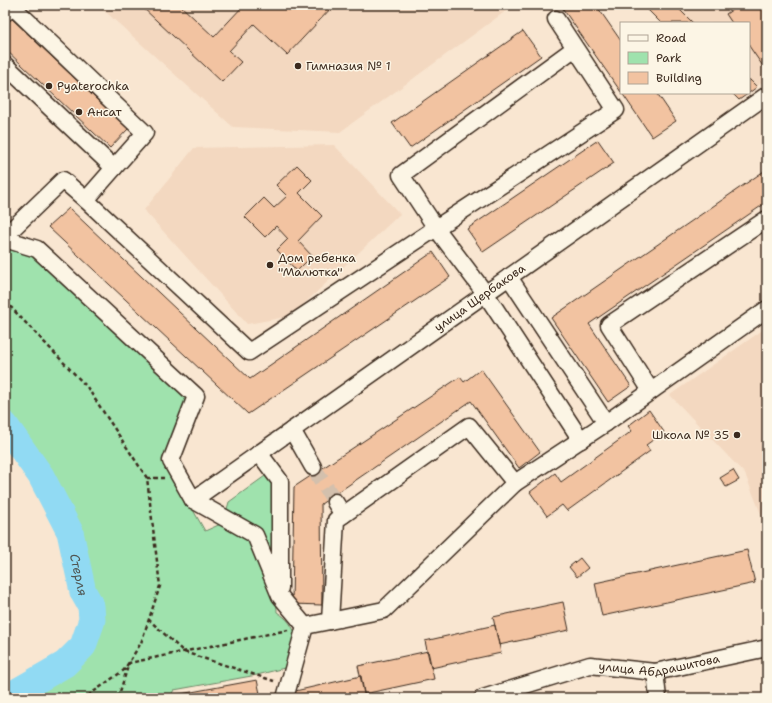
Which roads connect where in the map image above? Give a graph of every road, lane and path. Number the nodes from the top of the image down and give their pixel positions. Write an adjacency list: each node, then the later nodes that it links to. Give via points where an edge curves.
1 (5, 13): 6 (street, via 13,7 145,133)
2 (556, 19): 3 (street)
3 (575, 48): 9 (street, via 401,174); 9 (street, via 616,110)
4 (5, 65): 6 (street)
5 (767, 95): 12 (street, улица Щербакова)
6 (114, 168): 7 (street)
7 (86, 200): 9 (street, via 249,352); 10 (street, via 63,180)
8 (767, 219): 16 (street, via 609,325)
9 (436, 228): 13 (street)
10 (5, 236)
11 (5, 239): 23 (street, via 37,249 196,396 171,461)
12 (509, 277): 13 (street, улица Щербакова); 17 (street)
13 (485, 293): 18 (street, улица Щербакова); 19 (street)
14 (5, 301): 25 (path, via 87,387 147,478 160,586)
15 (767, 309): 16 (street)
16 (651, 391): 17 (street)
17 (606, 423): 19 (street)
18 (292, 430): 20 (street, улица Щербакова); 21 (street)
19 (582, 440): 22 (street)
20 (259, 453): 23 (street, улица Щербакова); 24 (street, via 280,481)
21 (312, 467)
22 (515, 483): 26 (street, via 384,610); 26 (street, via 469,426 339,508 336,520)
23 (193, 500): 24 (street, via 255,535)
24 (280, 596): 27 (street)
25 (148, 619): 29 (path); 30 (path, via 141,643)
26 (330, 620): 27 (street)
27 (305, 626): 29 (path); 35 (street)
28 (767, 648): 31 (street, улица Абдрашитова)
29 (184, 652): 30 (path); 32 (path)
30 (129, 663): 33 (path, via 124,670); 34 (path)
31 (655, 672): 36 (street, улица Абдрашитова, via 590,665); 37 (street)
32 (276, 681)
33 (84, 698)
34 (118, 698)
35 (285, 698)
36 (483, 698)
37 (658, 698)

